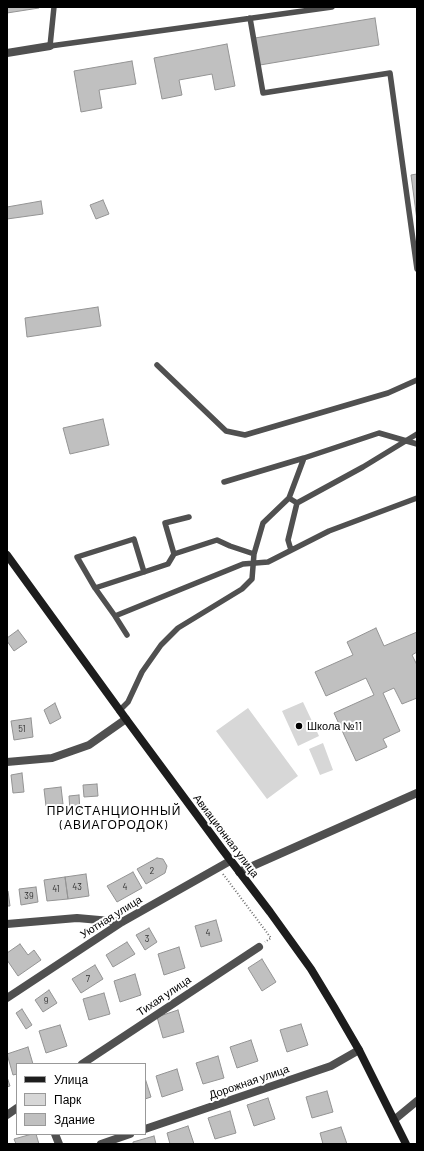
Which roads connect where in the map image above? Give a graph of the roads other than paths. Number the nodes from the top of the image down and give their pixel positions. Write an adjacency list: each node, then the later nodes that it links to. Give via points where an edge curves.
1 (54, 7): 4 (lane)
2 (332, 7): 3 (lane)
3 (250, 18): 4 (lane); 6 (lane, via 263,93 390,73)
4 (50, 46): 5 (street)
5 (7, 53)
6 (417, 269)
7 (157, 365): 8 (lane, via 226,432 245,435 388,393)
8 (417, 380)
9 (417, 434): 10 (lane)
10 (405, 441): 11 (lane); 12 (lane, via 379,432); 16 (lane)
11 (417, 444)
12 (304, 458): 13 (lane); 14 (lane)
13 (224, 482)
14 (289, 498): 16 (lane); 20 (lane, via 263,523)
15 (417, 498): 18 (lane, via 329,531)
16 (297, 502): 18 (lane, via 288,540)
17 (189, 517): 19 (lane, via 166,523)
18 (291, 550): 22 (lane, via 268,562)
19 (174, 554): 20 (lane, via 217,540); 23 (lane, via 168,564)
20 (254, 554): 22 (lane)
21 (7, 555): 27 (street, Авиационная улица)
22 (253, 564): 25 (lane, via 244,564); 27 (lane, via 252,579 242,589 178,628 160,645 142,672 128,702)
23 (144, 572): 24 (lane); 24 (lane, via 134,539 77,557)
24 (95, 588): 25 (lane)
25 (115, 616): 26 (lane)
26 (127, 635)
27 (120, 711): 28 (street, Авиационная улица)
28 (126, 719): 29 (street, via 89,745 52,758); 31 (street, Авиационная улица)
29 (7, 762)
30 (417, 793): 32 (street)
31 (230, 861): 32 (street, Авиационная улица); 33 (street, Уютная улица)
32 (239, 872): 37 (street, Авиационная улица, via 311,969)
33 (122, 922): 34 (street, via 77,918); 36 (street, Уютная улица)
34 (7, 924)
35 (259, 946): 38 (street, Тихая улица)
36 (7, 998)
37 (358, 1050): 42 (street, Авиационная улица); 43 (street, Дорожная улица, via 331,1066)
38 (84, 1063)
39 (417, 1101): 42 (street)
40 (16, 1109): 41 (street)
41 (7, 1116)
42 (394, 1120): 46 (street, Авиационная улица)
43 (146, 1129)
44 (127, 1135): 45 (street)
45 (101, 1144)
46 (406, 1144)

